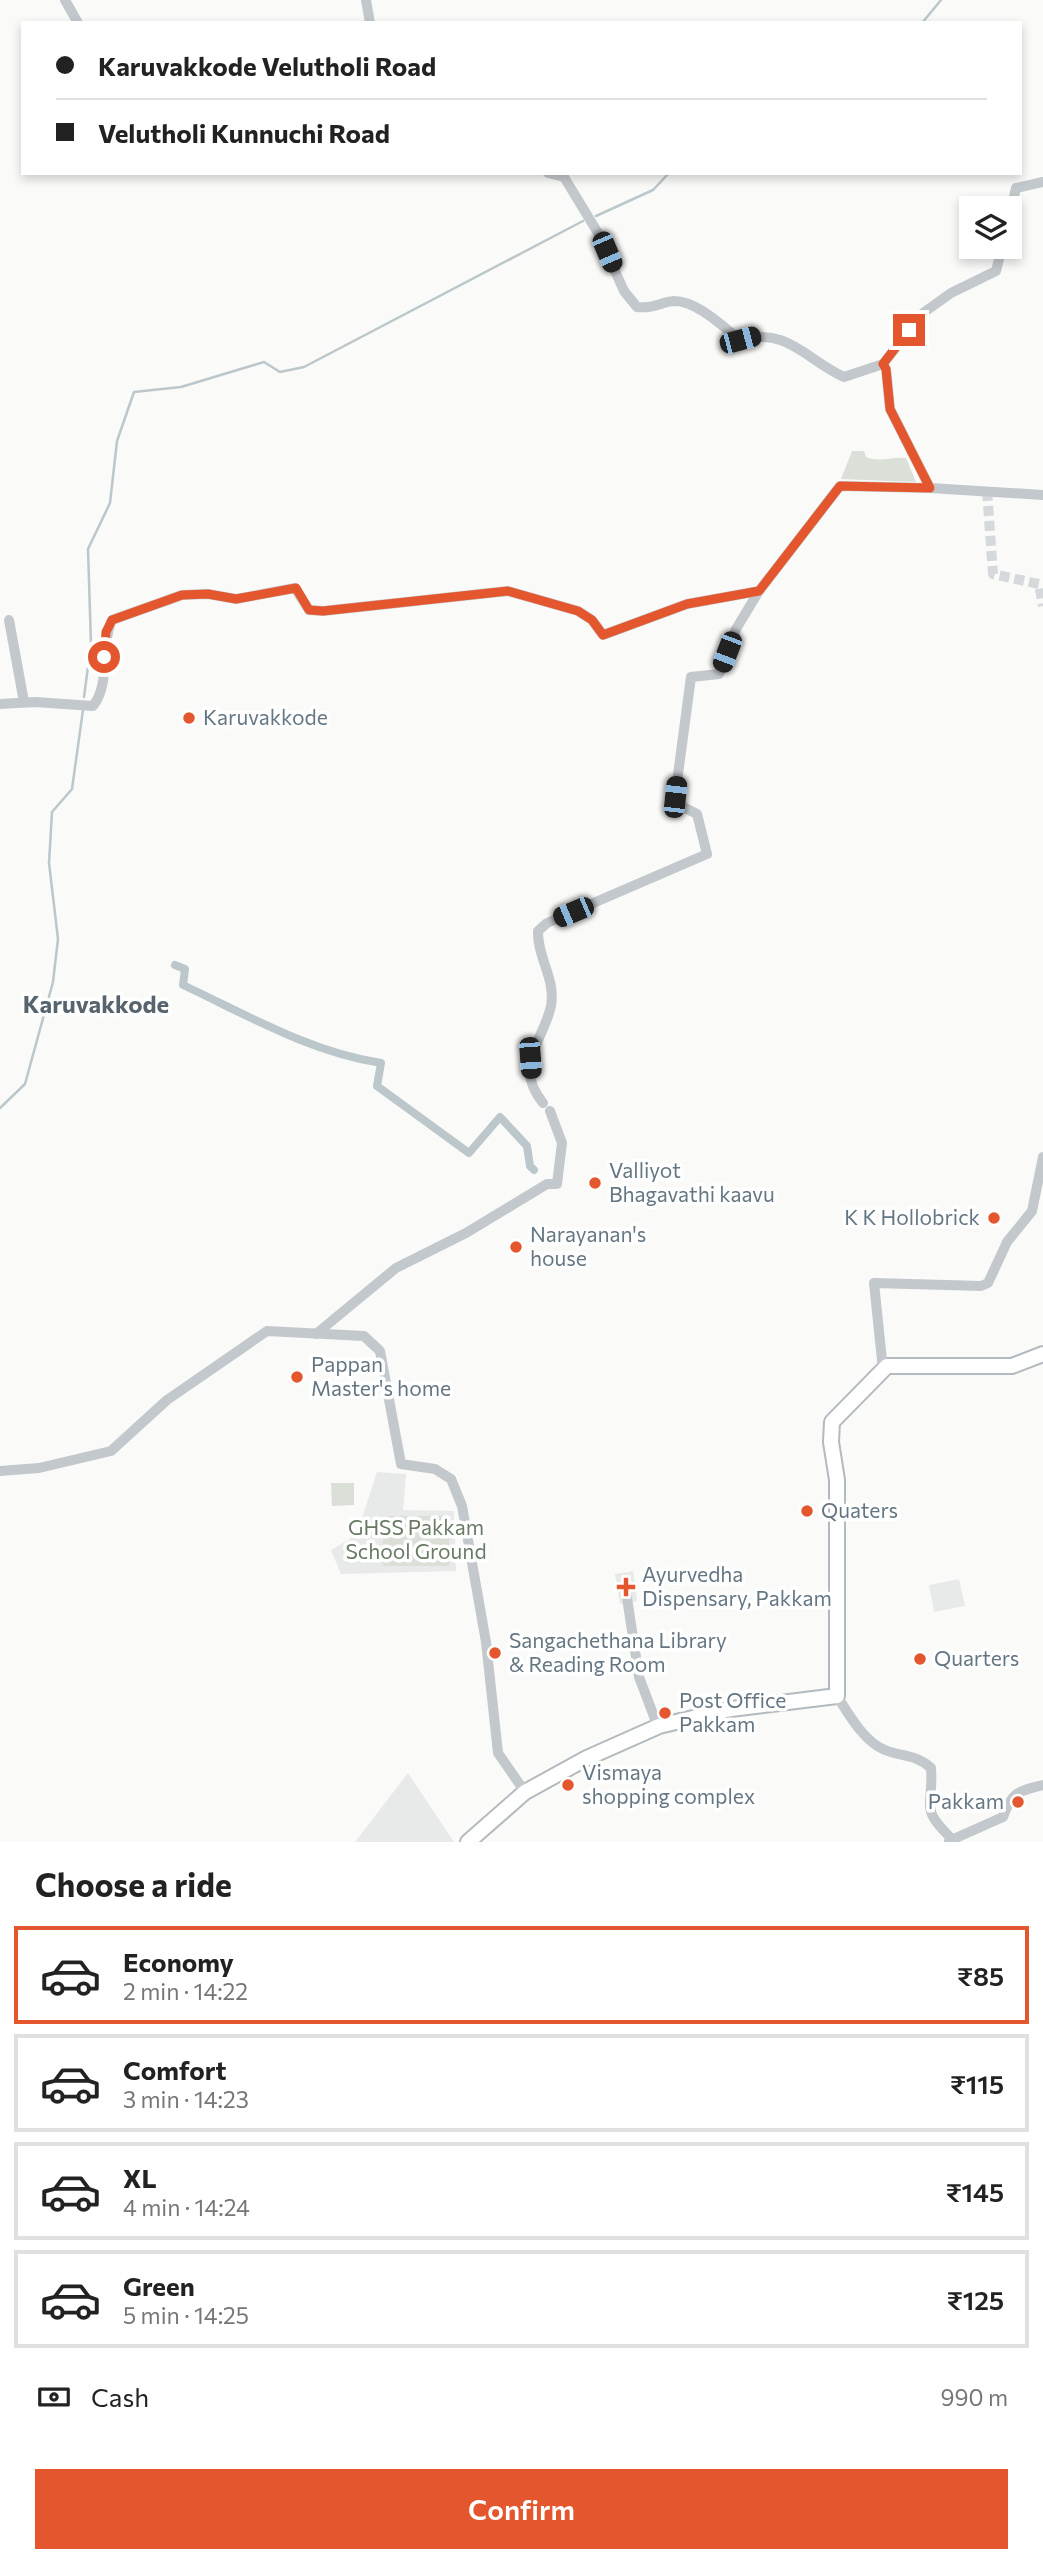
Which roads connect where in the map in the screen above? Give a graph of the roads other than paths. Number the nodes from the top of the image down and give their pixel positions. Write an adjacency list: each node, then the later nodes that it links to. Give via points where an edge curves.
1 (65, 0): 3 (street)
2 (366, 0): 4 (street)
3 (77, 21)
4 (370, 21)
5 (556, 175): 9 (street, via 564,177 598,233 624,291 637,307 652,309 673,301 692,305 740,340 770,336 790,343 845,377)
6 (1043, 182): 7 (street, via 1016,188)
7 (1014, 196)
8 (999, 259): 9 (street, via 996,271 923,313)
9 (883, 364): 10 (street, via 890,409)
10 (930, 488): 11 (street); 12 (street, via 840,486)
11 (1043, 495)
12 (759, 591): 14 (street, via 687,604 603,635 578,611 508,591 323,611 309,610 296,588 236,599 182,595 112,620 106,632 100,697 93,706); 17 (street, via 736,629 719,674 691,677 675,797 697,814 707,853 538,931 538,944 551,977 551,1005 530,1058 531,1082 562,1143 557,1184 547,1184 396,1268)
13 (9, 620): 14 (street)
14 (24, 702): 15 (street)
15 (0, 704)
16 (1043, 1157): 19 (street, via 1032,1211 1007,1242 988,1283 874,1283)
17 (316, 1334): 20 (street, via 267,1331 251,1340 167,1399 111,1451 39,1468); 25 (street, via 371,1340 380,1352 401,1465 435,1469 452,1479 462,1506 485,1642 498,1754)
18 (1043, 1354): 19 (main road, via 1012,1366 907,1365)
19 (883, 1370): 22 (main road, via 832,1422 837,1480)
20 (0, 1471)
21 (627, 1598): 23 (street, via 639,1677)
22 (837, 1696): 23 (main road, via 731,1709); 26 (street, via 857,1725 883,1750 920,1758 931,1768 927,1806)
23 (658, 1727): 25 (main road)
24 (1043, 1785): 26 (street, via 1020,1791 1009,1799 1003,1817)
25 (525, 1792): 27 (main road)
26 (951, 1841)
27 (468, 1842)

